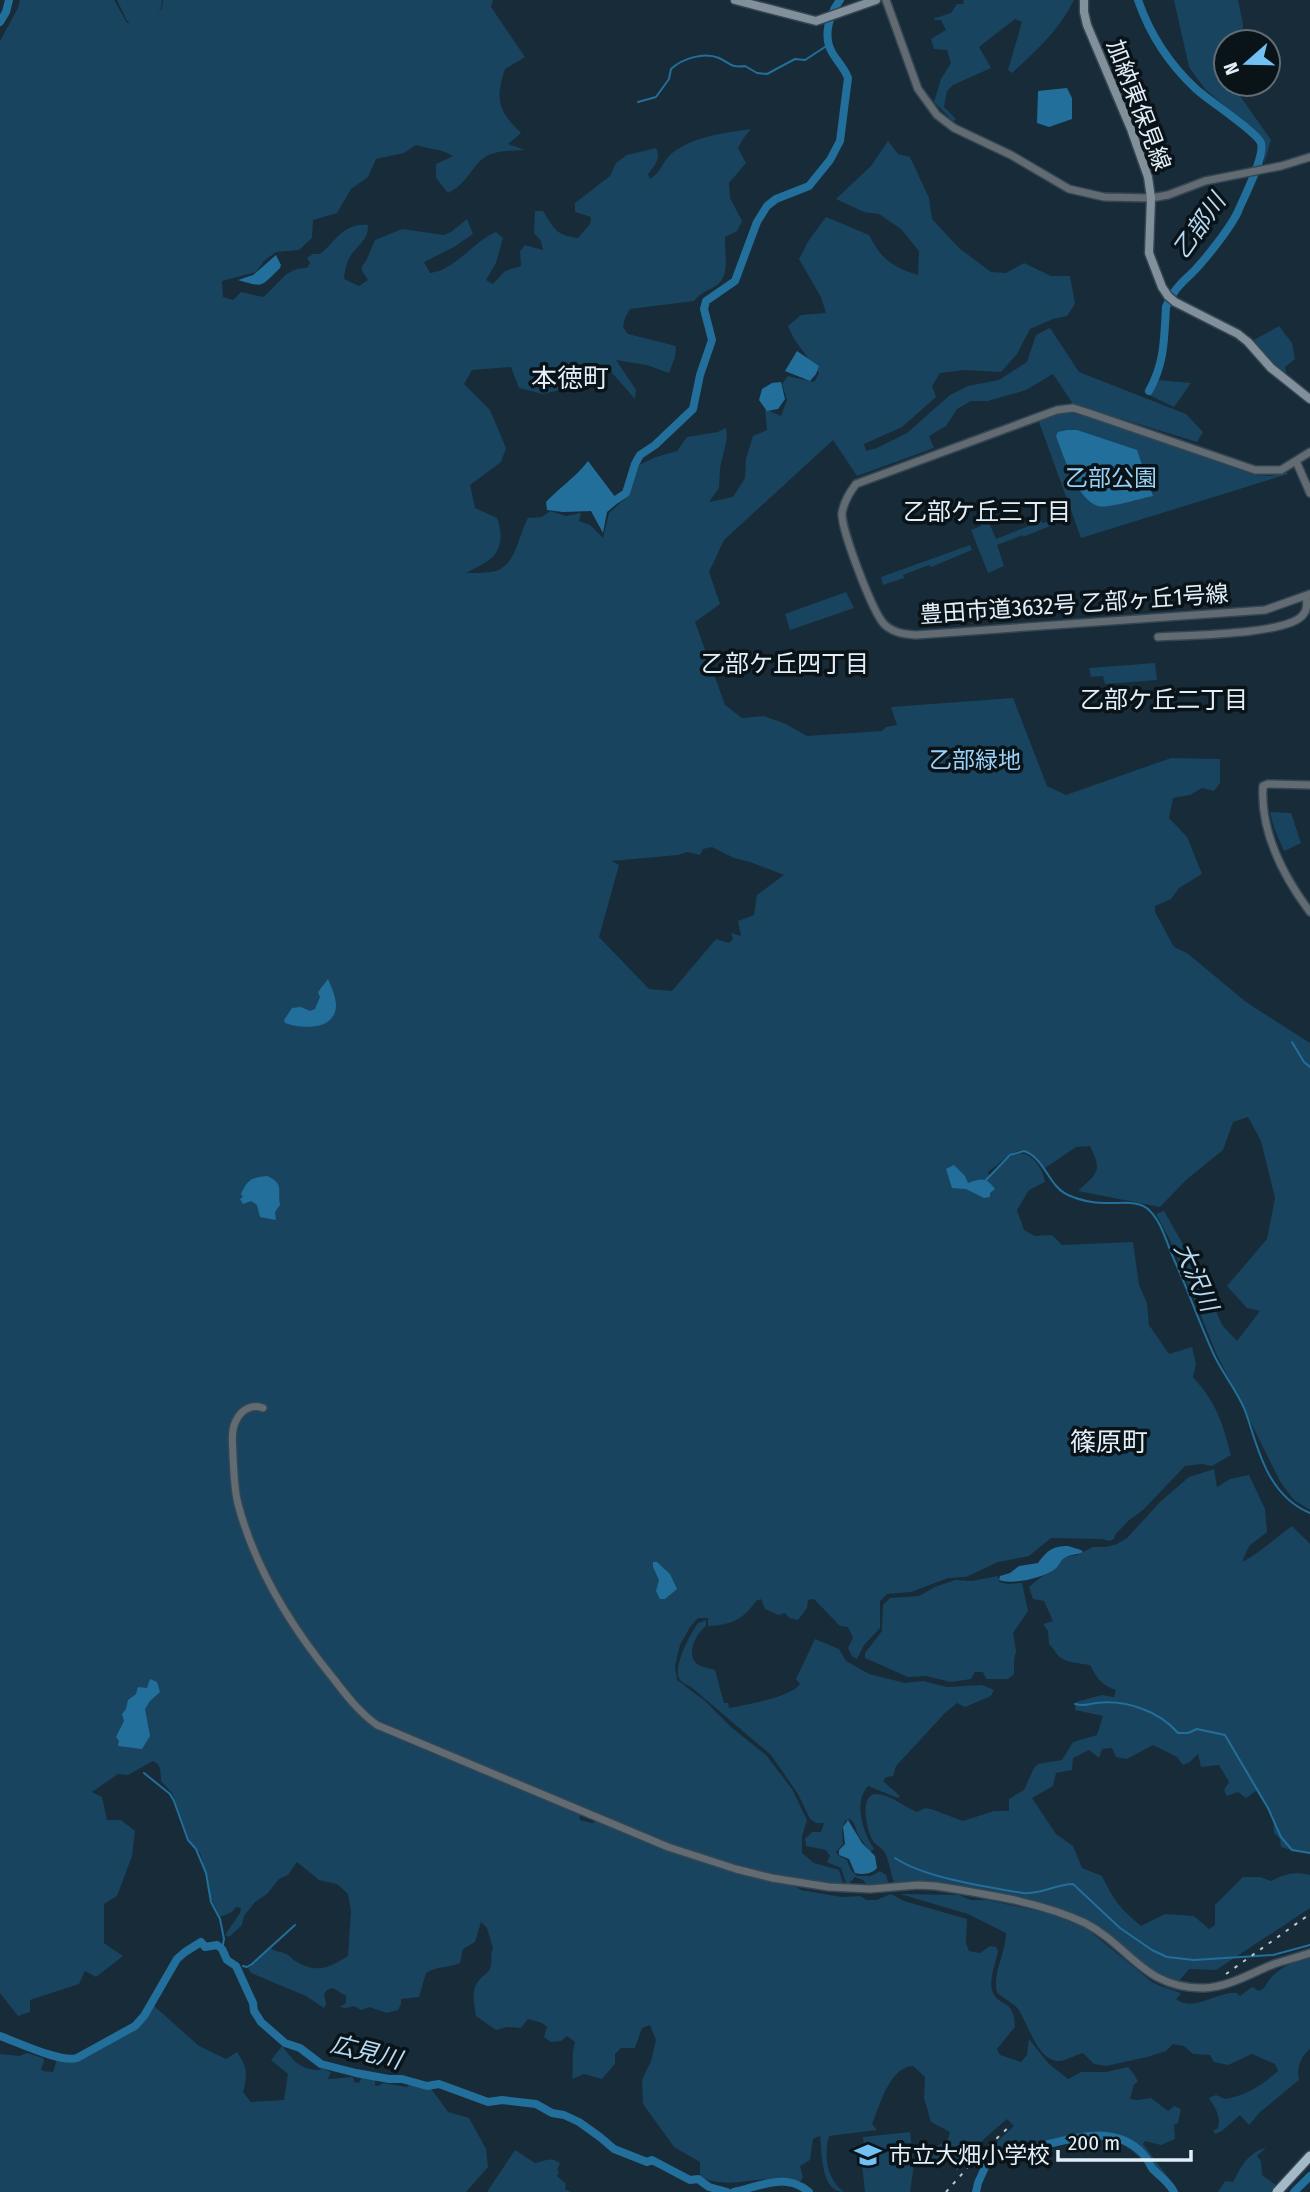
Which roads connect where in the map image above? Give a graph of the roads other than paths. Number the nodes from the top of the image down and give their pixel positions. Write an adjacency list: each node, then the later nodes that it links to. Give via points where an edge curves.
1 (735, 0): 2 (main road, via 816,20)
2 (876, 0)
3 (886, 0): 6 (street, via 918,89 946,123 1069,189 1104,197)
4 (1084, 0): 6 (main road, 加納東保見線, via 1087,25 1131,129)
5 (1310, 157): 6 (street)
6 (1151, 198): 7 (main road, 加納東保見線, via 1149,253 1170,298 1248,342 1271,368)
7 (1310, 399)
8 (1310, 452): 9 (street, 豊田市道3632号 乙部ヶ丘1号線)
9 (1296, 461): 10 (street); 11 (street, 豊田市道3632号 乙部ヶ丘1号線, via 1281,470 1255,470 1073,408 1057,410 856,484 845,500 842,518 874,609 887,627 903,634 1265,610)
10 (1310, 493)
11 (1308, 595): 12 (street, via 1303,615 1285,625)
12 (1158, 637)
13 (1310, 785): 14 (street, via 1268,784 1263,795 1272,844)
14 (1310, 912)
15 (263, 1408): 16 (street, via 243,1411 234,1424 238,1506 273,1589 303,1640 377,1725 668,1847 736,1869 829,1887 936,1886 1051,1910 1086,1924 1145,1970 1180,1986 1219,1986)
16 (1310, 1953)
17 (1310, 2155): 18 (highway)
18 (1277, 2192)

